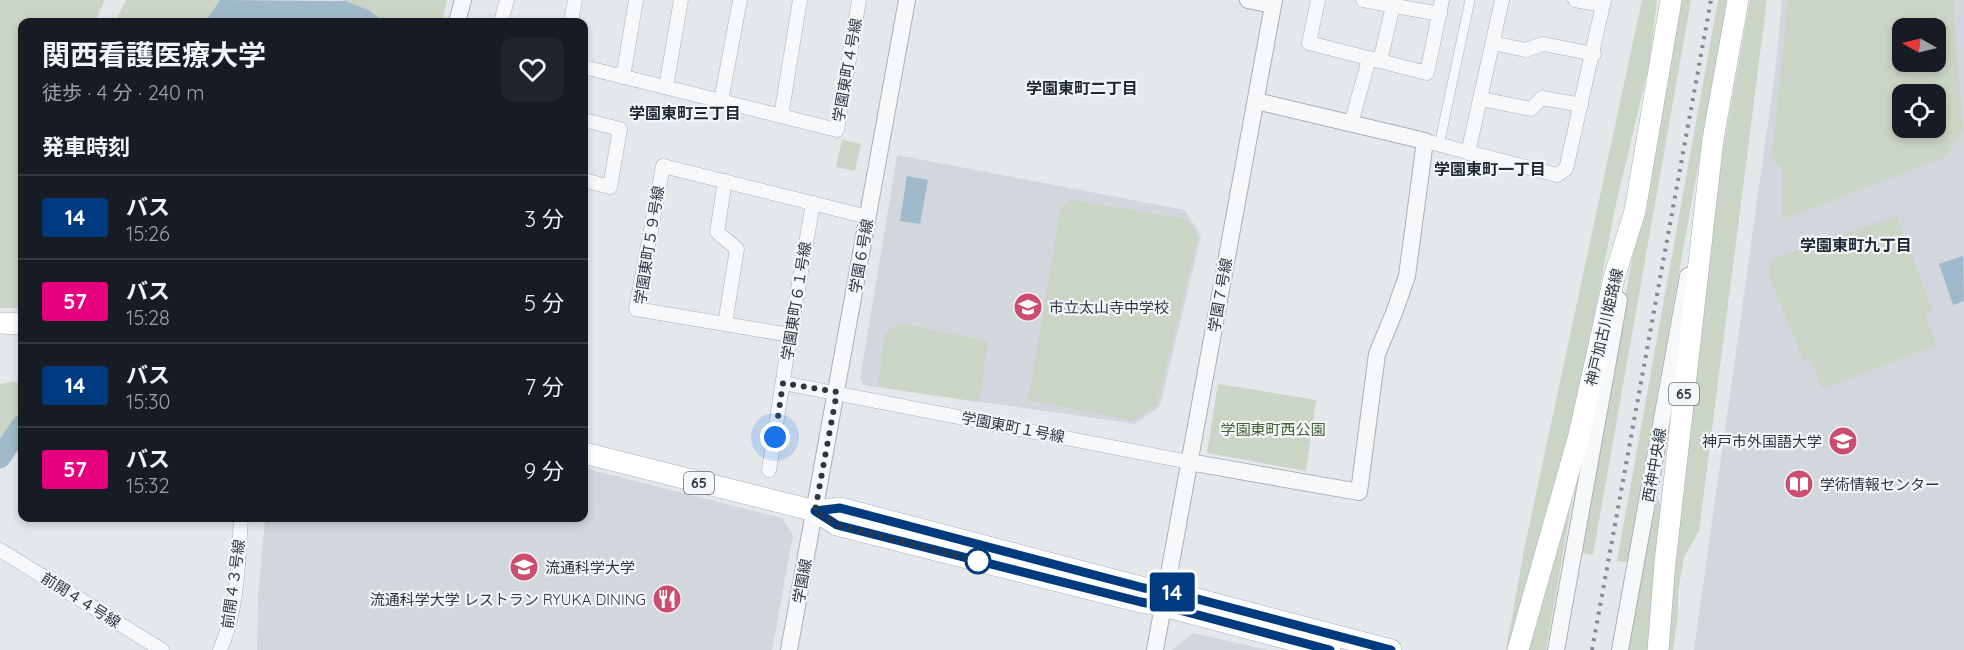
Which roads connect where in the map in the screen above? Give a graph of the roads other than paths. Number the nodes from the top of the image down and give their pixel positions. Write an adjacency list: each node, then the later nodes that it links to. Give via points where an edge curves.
1 (463, 0): 22 (street)
2 (507, 0): 23 (street)
3 (575, 0): 24 (street)
4 (636, 0): 29 (street)
5 (681, 0): 30 (street)
6 (740, 0): 33 (street)
7 (800, 0): 35 (street)
8 (859, 0): 35 (street, 学園東町４号線, via 837,130)
9 (907, 0): 45 (street, 学園６号線)
10 (1248, 0): 18 (street)
11 (1318, 0): 27 (street, via 1309,44)
12 (1368, 0): 20 (street)
13 (1470, 0): 39 (street)
14 (1502, 0): 25 (street)
15 (1575, 0): 19 (street)
16 (1671, 0): 44 (main road, 神戸加古川姫路線)
17 (1738, 0): 38 (main road, 65)
18 (1273, 2): 32 (street, 学園７号線)
19 (1604, 2): 26 (street)
20 (1393, 6): 21 (street); 27 (street)
21 (1441, 7): 27 (street, via 1427,73)
22 (458, 18)
23 (502, 18)
24 (572, 18)
25 (1493, 43): 26 (street, via 1525,50 1543,44); 31 (street)
26 (1594, 54): 34 (street)
27 (1374, 60): 37 (street)
28 (588, 68): 29 (street, 学園東町４号線)
29 (623, 77): 30 (street, 学園東町４号線)
30 (666, 87): 33 (street, 学園東町４号線)
31 (1481, 99): 34 (street, via 1531,109 1542,99); 40 (street)
32 (1256, 101): 37 (street); 53 (street, 学園７号線)
33 (721, 102): 35 (street, 学園東町４号線)
34 (1581, 105): 40 (street, via 1566,169 1557,175)
35 (781, 116)
36 (588, 121): 41 (street, via 621,129 610,187)
37 (1351, 124): 39 (street)
38 (1713, 139): 67 (street, 西神中央線); 68 (main road, 65)
39 (1432, 143): 40 (street); 53 (street, via 1407,276 1377,354 1359,492)
40 (1468, 153)
41 (588, 181)
42 (725, 181): 43 (street, 学園東町５９号線); 48 (street, via 717,232 737,249); 48 (street, 学園東町５９号線, via 663,166 636,309)
43 (813, 203): 45 (street, 学園東町５９号線); 49 (street, 学園東町６１号線)
44 (1635, 211): 65 (main road, 神戸加古川姫路線, via 1614,278 1579,435); 66 (street)
45 (868, 216): 51 (street, 学園６号線)
46 (0, 323): 47 (main road)
47 (18, 324)
48 (725, 324): 49 (street, 学園東町５９号線)
49 (790, 335): 50 (street, 学園東町６１号線)
50 (783, 383): 51 (street, 学園東町１号線); 54 (street, 学園東町６１号線, via 766,453)
51 (837, 392): 53 (street, 学園東町１号線); 55 (street, 学園６号線)
52 (588, 454): 55 (main road, 65)
53 (1189, 462): 58 (street, 学園７号線)
54 (769, 470)
55 (815, 511): 58 (main road, 65, via 840,508 1133,585); 61 (street, 学園線)
56 (241, 522): 60 (street, 前開４３号線, via 234,605)
57 (0, 550): 59 (street, 前開４４号線)
58 (1165, 598): 62 (street, 学園７号線); 63 (main road, 65); 64 (main road, 65)
59 (162, 650)
60 (220, 650)
61 (789, 650)
62 (1155, 650)
63 (1330, 650)
64 (1391, 650)
65 (1518, 650)
66 (1556, 650)
67 (1620, 650)
68 (1658, 650)

